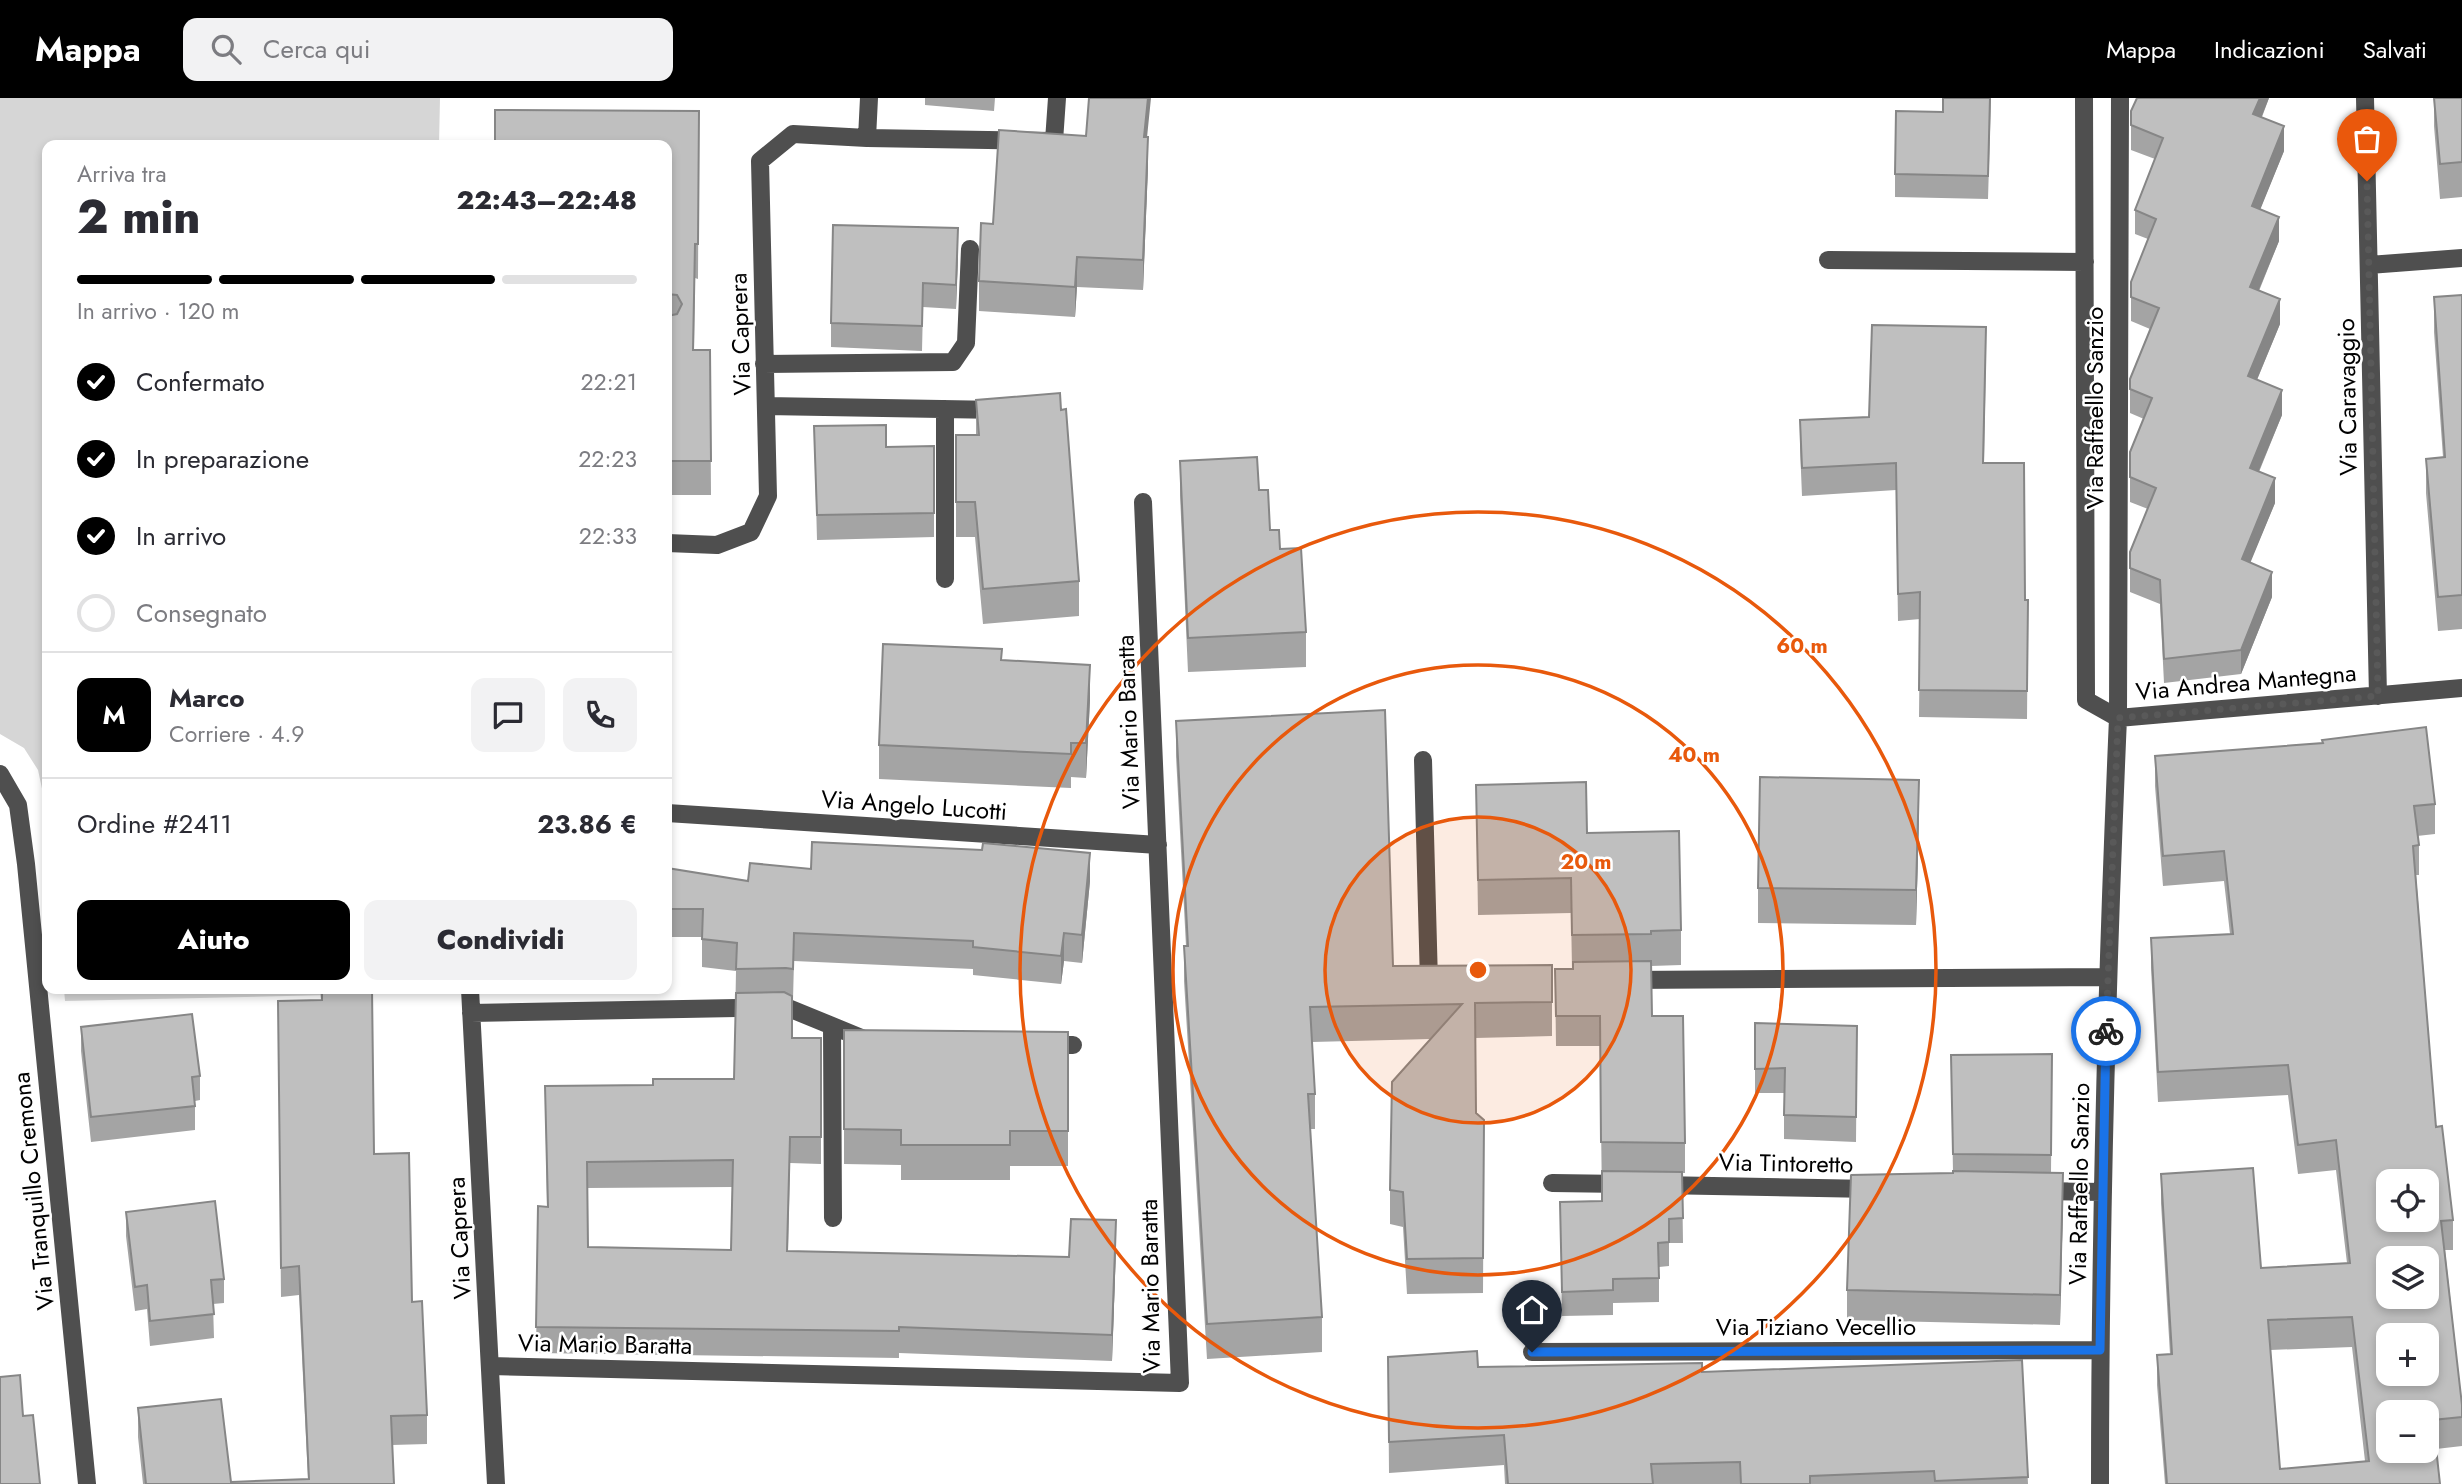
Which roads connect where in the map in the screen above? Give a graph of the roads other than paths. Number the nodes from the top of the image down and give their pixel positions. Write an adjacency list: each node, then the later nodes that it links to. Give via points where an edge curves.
1 (869, 98): 6 (street)
2 (1057, 98): 6 (street, via 1054,141)
3 (2084, 98): 10 (street, Via Raffaello Sanzio)
4 (2120, 98): 21 (street, Via Raffaello Sanzio)
5 (2365, 98): 11 (street, Via Caravaggio)
6 (867, 138): 12 (street, Via Caprera, via 793,134 760,161)
7 (971, 249): 12 (street, via 966,343 953,362)
8 (2462, 258): 11 (street)
9 (1828, 260): 10 (street)
10 (2085, 262): 21 (street, Via Raffaello Sanzio, via 2086,700)
11 (2369, 264): 20 (street, Via Caravaggio)
12 (764, 363): 13 (street, Via Caprera)
13 (766, 406): 14 (street); 17 (street, Via Caprera, via 768,496 751,532 717,545)
14 (945, 409): 15 (street); 18 (street)
15 (1013, 410)
16 (1143, 502): 25 (street, Via Mario Baratta)
17 (672, 543)
18 (945, 579)
19 (2462, 688): 20 (street, Via Andrea Mantegna)
20 (2378, 696): 21 (street, Via Andrea Mantegna)
21 (2118, 718): 26 (street, Via Raffaello Sanzio)
22 (1423, 760): 28 (street, via 1429,982)
23 (0, 774): 43 (street, Via Tranquillo Cremona, via 18,805 26,864)
24 (672, 813): 25 (street, Via Angelo Lucotti)
25 (1158, 845): 42 (street, Via Mario Baratta, via 1180,1383)
26 (2107, 976): 27 (street); 38 (street, Via Raffaello Sanzio)
27 (1609, 981)
28 (1457, 982)
29 (470, 994): 30 (street, Via Caprera)
30 (471, 1013): 31 (street, via 786,1007); 42 (street, Via Caprera)
31 (832, 1026): 32 (street); 39 (street)
32 (878, 1045)
33 (1031, 1045): 34 (street)
34 (1073, 1045)
35 (1552, 1183): 36 (street, Via Tintoretto)
36 (1883, 1189)
37 (2021, 1191): 38 (street)
38 (2103, 1192): 40 (street, Via Raffaello Sanzio)
39 (833, 1218)
40 (2100, 1350): 41 (street, Via Tiziano Vecellio); 45 (street, Via Raffaello Sanzio)
41 (1532, 1352)
42 (490, 1366): 44 (street, Via Caprera)
43 (87, 1484)
44 (496, 1484)
45 (2100, 1484)

